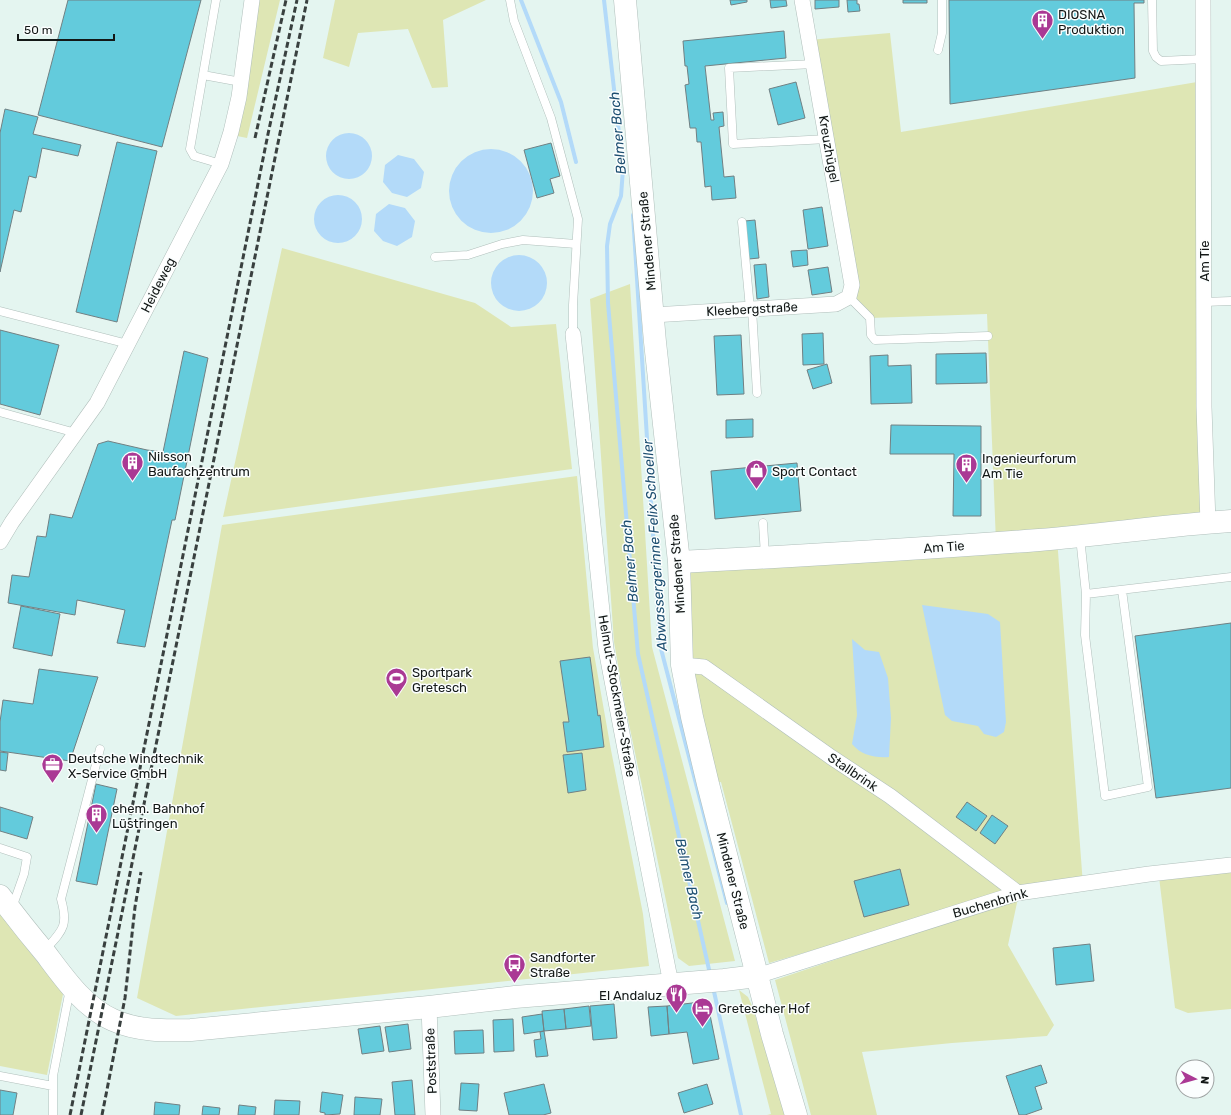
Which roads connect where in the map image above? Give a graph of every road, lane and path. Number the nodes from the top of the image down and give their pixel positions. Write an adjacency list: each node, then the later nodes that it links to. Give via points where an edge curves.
1 (216, 0): 12 (lane)
2 (252, 0): 13 (street, Heideweg)
3 (510, 0): 17 (lane, via 514,21 551,118 578,219)
4 (625, 0): 24 (street, Mindener Straße)
5 (802, 0): 11 (street, Kreuzhügel)
6 (942, 0): 9 (lane, via 942,33)
7 (1152, 0): 10 (lane, via 1153,51 1156,57 1161,61)
8 (1203, 0): 10 (street, Am Tie)
9 (938, 50)
10 (1203, 59): 21 (street, Am Tie)
11 (814, 64): 14 (street, Kreuzhügel); 14 (lane, via 729,68 733,144)
12 (203, 75): 13 (lane); 15 (lane, via 190,148 194,156)
13 (241, 82): 15 (street, Heideweg)
14 (827, 139): 19 (street, Kreuzhügel, via 852,284)
15 (221, 164): 27 (street, Heideweg)
16 (742, 222): 22 (lane)
17 (576, 244): 18 (lane, via 523,240 468,255); 25 (lane)
18 (435, 257)
19 (849, 298): 22 (street, Kleebergstraße, via 836,304); 26 (lane, via 870,318 871,335 874,340)
20 (1231, 301): 21 (lane)
21 (1204, 302): 33 (street, Am Tie)
22 (751, 309): 24 (street, Kleebergstraße); 28 (lane)
23 (0, 311): 27 (lane)
24 (653, 315): 37 (street, Mindener Straße)
25 (573, 334): 49 (street, Helmut-Stockmeier-Straße, via 606,649)
26 (988, 336)
27 (128, 344): 30 (street, Heideweg, via 97,403)
28 (757, 393)
29 (0, 412): 30 (lane)
30 (76, 433): 35 (street, Heideweg)
31 (1231, 521): 33 (street, Am Tie)
32 (763, 523): 36 (lane)
33 (1208, 523): 34 (street, Am Tie)
34 (1080, 536): 36 (street, Am Tie, via 886,551); 40 (lane)
35 (0, 542)
36 (765, 557): 37 (street, Am Tie)
37 (680, 562): 41 (street, Mindener Straße)
38 (1231, 577): 39 (lane)
39 (1122, 590): 40 (lane); 40 (lane, via 1148,787 1105,796 1085,635)
40 (1086, 594)
41 (682, 665): 45 (street, Stallbrink, via 704,667 831,758 890,796); 48 (street, Mindener Straße, via 692,718)
42 (100, 749): 47 (lane, via 61,899 65,912 63,930)
43 (0, 848): 46 (lane, via 27,857 24,874)
44 (1231, 865): 45 (street, Buchenbrink)
45 (1018, 893): 48 (street, Buchenbrink)
46 (6, 903): 47 (street)
47 (44, 952): 50 (street)
48 (757, 976): 49 (street); 56 (street, Mindener Straße)
49 (671, 984): 51 (street)
50 (71, 986): 51 (street, via 91,1006 111,1019 137,1027 164,1031); 53 (lane)
51 (429, 1007): 55 (street, Poststraße)
52 (0, 1076): 53 (lane)
53 (53, 1086): 54 (lane)
54 (53, 1115)
55 (433, 1115)
56 (796, 1115)

